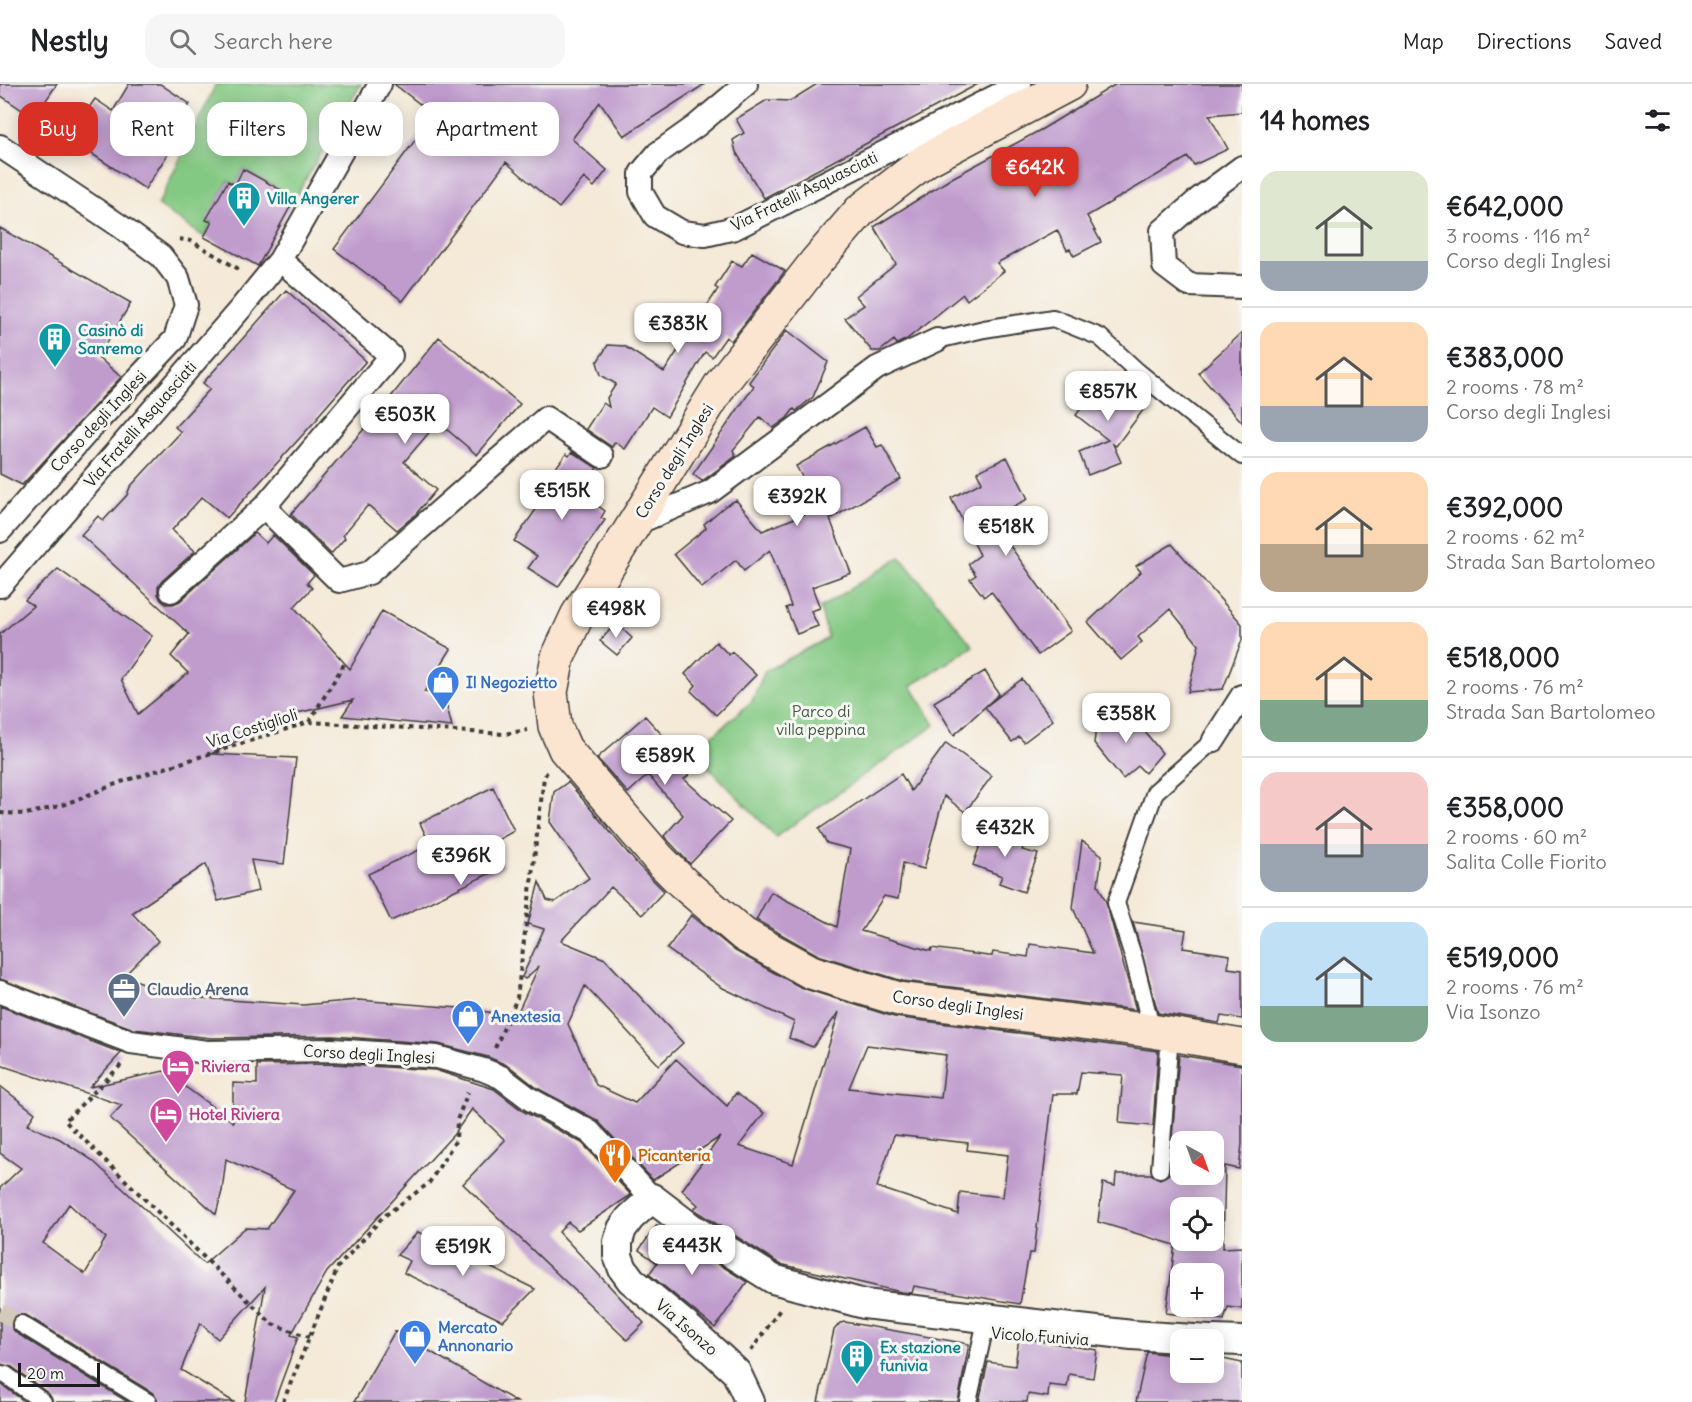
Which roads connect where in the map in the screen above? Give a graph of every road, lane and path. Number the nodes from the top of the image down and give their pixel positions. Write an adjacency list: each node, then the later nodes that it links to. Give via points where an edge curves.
1 (380, 84): 8 (street, Via Fratelli Asquasciati)
2 (746, 84): 3 (street, Via Fratelli Asquasciati, via 658,153 640,173 641,192 655,216 682,232 705,235 735,228)
3 (1020, 84)
4 (1069, 84): 15 (main road, Corso degli Inglesi, via 926,160 860,211 721,384)
5 (0, 146): 16 (street, Corso degli Inglesi, via 162,256 178,278 186,305 175,339)
6 (1242, 167): 9 (street, via 1162,231 1164,266 1189,285)
7 (171, 237): 10 (path, via 191,241 244,272 226,296)
8 (280, 260): 10 (street, Via Fratelli Asquasciati); 14 (street, via 391,356)
9 (1242, 287)
10 (241, 308): 17 (street, Via Fratelli Asquasciati)
11 (937, 340): 13 (street, via 1053,318 1100,337 1137,372); 15 (street, via 877,368 710,492)
12 (602, 456): 14 (street, via 546,418 369,573 339,581)
13 (1242, 456)
14 (264, 507): 18 (street)
15 (634, 524): 22 (main road, Corso degli Inglesi, via 584,604 558,657 552,692)
16 (0, 531)
17 (0, 586)
18 (171, 591)
19 (346, 661): 21 (path)
20 (1242, 696): 23 (street)
21 (309, 722): 22 (path, Via Costiglioli); 24 (path, Via Costiglioli, via 60,806 26,814)
22 (560, 738): 26 (main road, Corso degli Inglesi, via 683,883 744,935 811,972 899,999); 29 (path, via 543,777 518,998)
23 (1215, 740): 26 (street, via 1155,792 1116,903)
24 (0, 813)
25 (0, 992): 27 (street, Corso degli Inglesi)
26 (1161, 1033): 28 (main road, Corso degli Inglesi); 31 (street)
27 (142, 1044): 29 (street, Corso degli Inglesi, via 207,1052 333,1050 437,1057); 36 (path, via 65,1121 272,1324)
28 (1242, 1046)
29 (484, 1070): 32 (street, Corso degli Inglesi, via 590,1132)
30 (460, 1086): 36 (path, via 470,1089 457,1120 456,1140 429,1183 383,1217 338,1267)
31 (1160, 1168)
32 (652, 1198): 33 (street, Corso degli Inglesi, via 772,1279); 40 (street, Via Isonzo, via 622,1229 618,1256 623,1269)
33 (797, 1285): 35 (street, Corso degli Inglesi, via 864,1304); 40 (path)
34 (21, 1323): 43 (street)
35 (1132, 1335): 37 (street, Corso degli Inglesi); 46 (street, Vicolo Funivia, via 1083,1342 984,1330)
36 (309, 1337): 44 (path)
37 (1170, 1337)
38 (1224, 1340): 39 (street, Corso degli Inglesi)
39 (1242, 1341)
40 (736, 1372): 45 (street, Via Isonzo)
41 (0, 1374): 42 (street)
42 (43, 1402)
43 (148, 1402)
44 (283, 1402)
45 (750, 1402)
46 (968, 1402)

